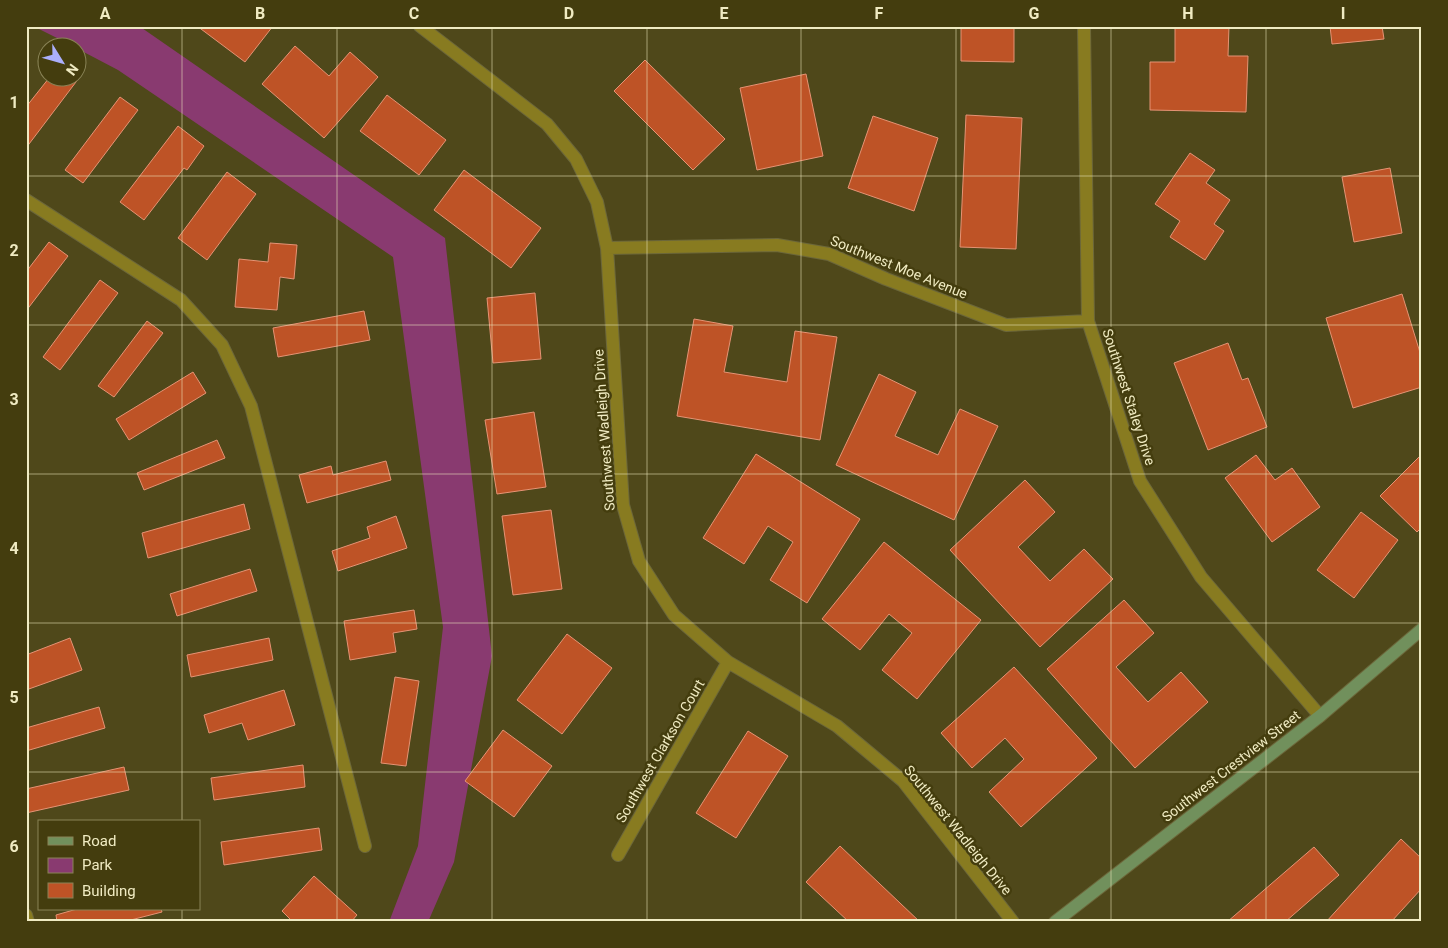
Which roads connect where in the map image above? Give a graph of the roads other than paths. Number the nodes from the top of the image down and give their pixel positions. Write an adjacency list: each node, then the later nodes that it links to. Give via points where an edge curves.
1 (420, 26): 4 (street, Southwest Wadleigh Drive, via 547,124 576,159 597,202)
2 (1084, 26): 5 (street, Southwest Staley Drive)
3 (26, 200): 9 (street, via 181,300 222,345 251,406)
4 (607, 248): 5 (street, Southwest Moe Avenue, via 777,245 829,254 886,280 1006,325); 7 (street, Southwest Wadleigh Drive, via 623,505 639,561 674,615)
5 (1088, 321): 8 (street, Southwest Staley Drive, via 1140,481 1201,577)
6 (1422, 629): 8 (street, Southwest Crestview Street)
7 (728, 662): 10 (street, Southwest Clarkson Court); 13 (street, Southwest Wadleigh Drive, via 837,726 903,781)
8 (1320, 716): 14 (street, Southwest Crestview Street)
9 (365, 846)
10 (618, 855)
11 (26, 915): 12 (street)
12 (28, 922)
13 (1013, 922)
14 (1055, 922)

